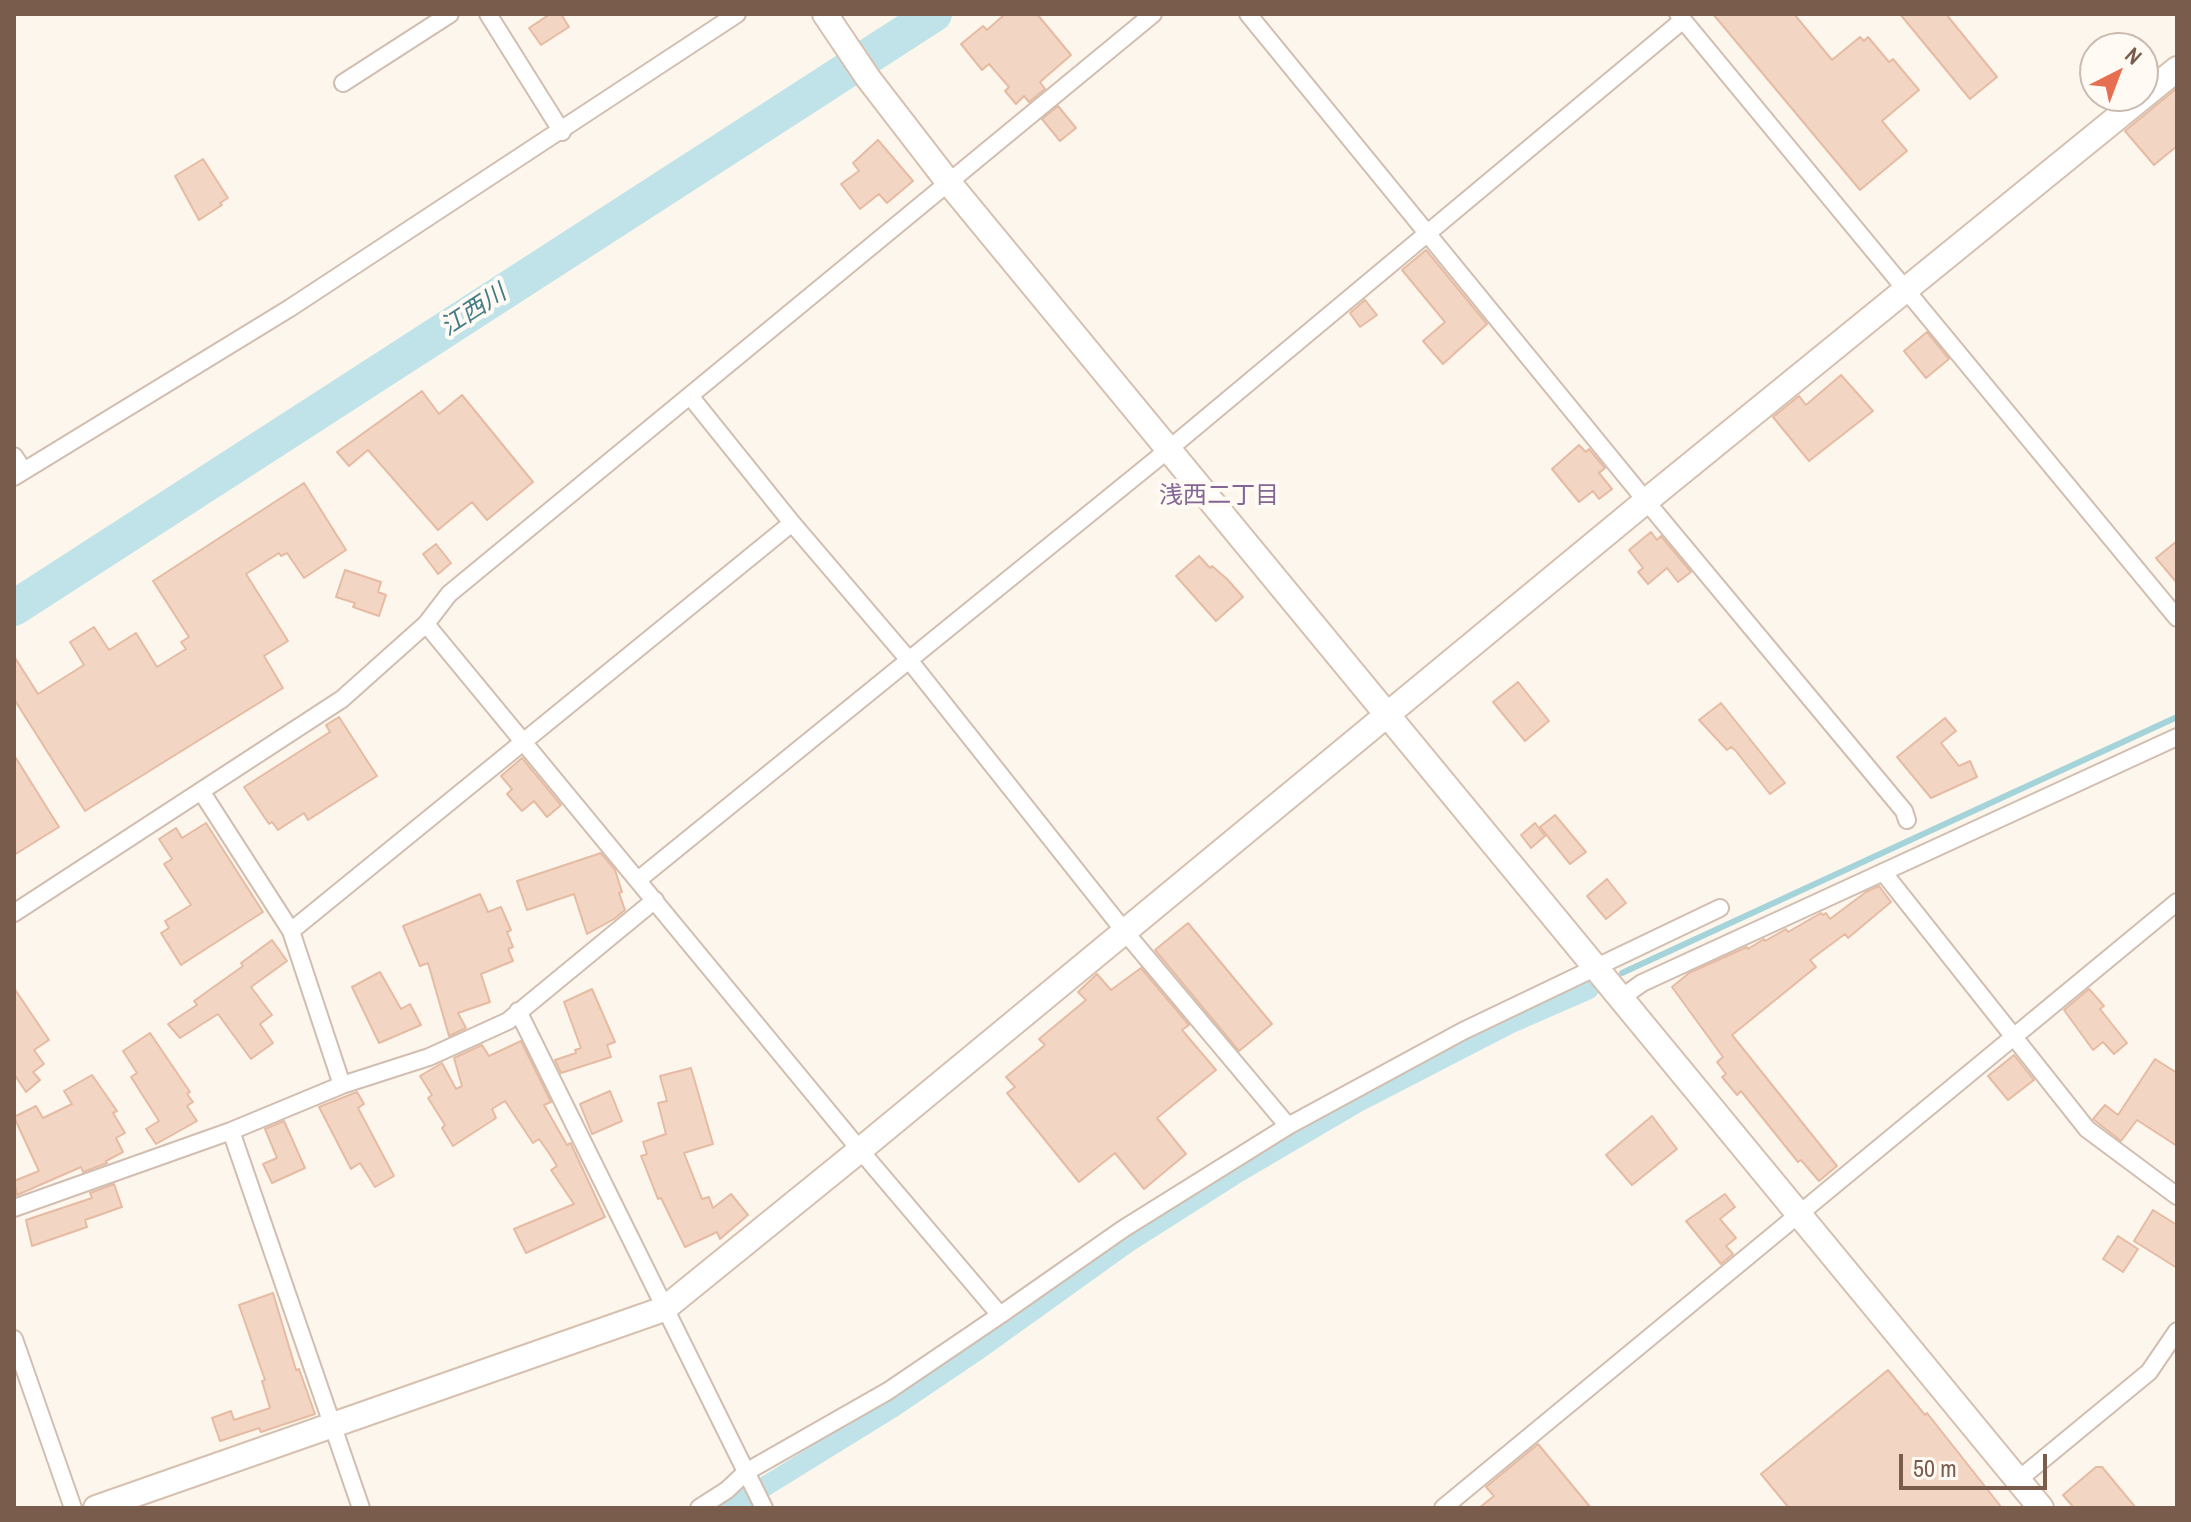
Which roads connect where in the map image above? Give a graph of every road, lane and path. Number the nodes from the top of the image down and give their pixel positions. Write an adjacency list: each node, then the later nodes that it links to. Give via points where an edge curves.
1 (450, 14): 9 (street)
2 (488, 14): 10 (street)
3 (737, 14): 10 (street)
4 (825, 14): 11 (street)
5 (1153, 14): 11 (street)
6 (1248, 14): 12 (street)
7 (1681, 17): 12 (street); 13 (street)
8 (2174, 77): 13 (street)
9 (343, 83)
10 (562, 132): 17 (street)
11 (949, 183): 14 (street); 15 (street)
12 (1428, 234): 15 (street); 18 (street)
13 (1907, 289): 18 (street); 20 (street)
14 (690, 396): 19 (street); 21 (street, via 449,594)
15 (1169, 449): 22 (street); 23 (street)
16 (14, 456): 17 (street)
17 (19, 474)
18 (1646, 501): 23 (street); 27 (street)
19 (792, 523): 22 (street); 25 (street)
20 (2177, 618)
21 (426, 624): 25 (street); 26 (street, via 342,699)
22 (909, 660): 29 (street); 35 (street)
23 (1389, 714): 35 (street); 36 (street)
24 (2177, 737): 28 (street)
25 (525, 743): 29 (street); 34 (street)
26 (201, 791): 33 (street); 34 (street)
27 (1907, 820)
28 (1883, 872): 37 (street, via 1642,983); 39 (street)
29 (638, 880): 30 (street)
30 (655, 900): 38 (street); 43 (street)
31 (2177, 902): 39 (street)
32 (1720, 908): 36 (street)
33 (14, 913)
34 (291, 931): 40 (street)
35 (1125, 932): 41 (street); 43 (street)
36 (1594, 967): 37 (street); 41 (street)
37 (1621, 998): 46 (street)
38 (518, 1011): 40 (street, via 508,1021 429,1057); 47 (street)
39 (2014, 1038): 44 (street, via 2087,1129); 46 (street)
40 (342, 1085): 42 (street)
41 (1288, 1126): 48 (street, via 1123,1229)
42 (231, 1131): 45 (street); 51 (street)
43 (860, 1150): 47 (street); 48 (street)
44 (2177, 1196)
45 (14, 1208)
46 (1798, 1215): 53 (street); 59 (street)
47 (664, 1309): 51 (street); 52 (street)
48 (1000, 1315): 52 (street, via 888,1391)
49 (2177, 1331): 53 (street, via 2149,1372)
50 (14, 1339): 54 (street)
51 (332, 1426): 55 (street); 56 (street)
52 (747, 1472): 57 (street); 58 (street)
53 (2018, 1480): 60 (street)
54 (73, 1508)
55 (96, 1508)
56 (361, 1508)
57 (699, 1508)
58 (764, 1508)
59 (1443, 1508)
60 (2041, 1508)

